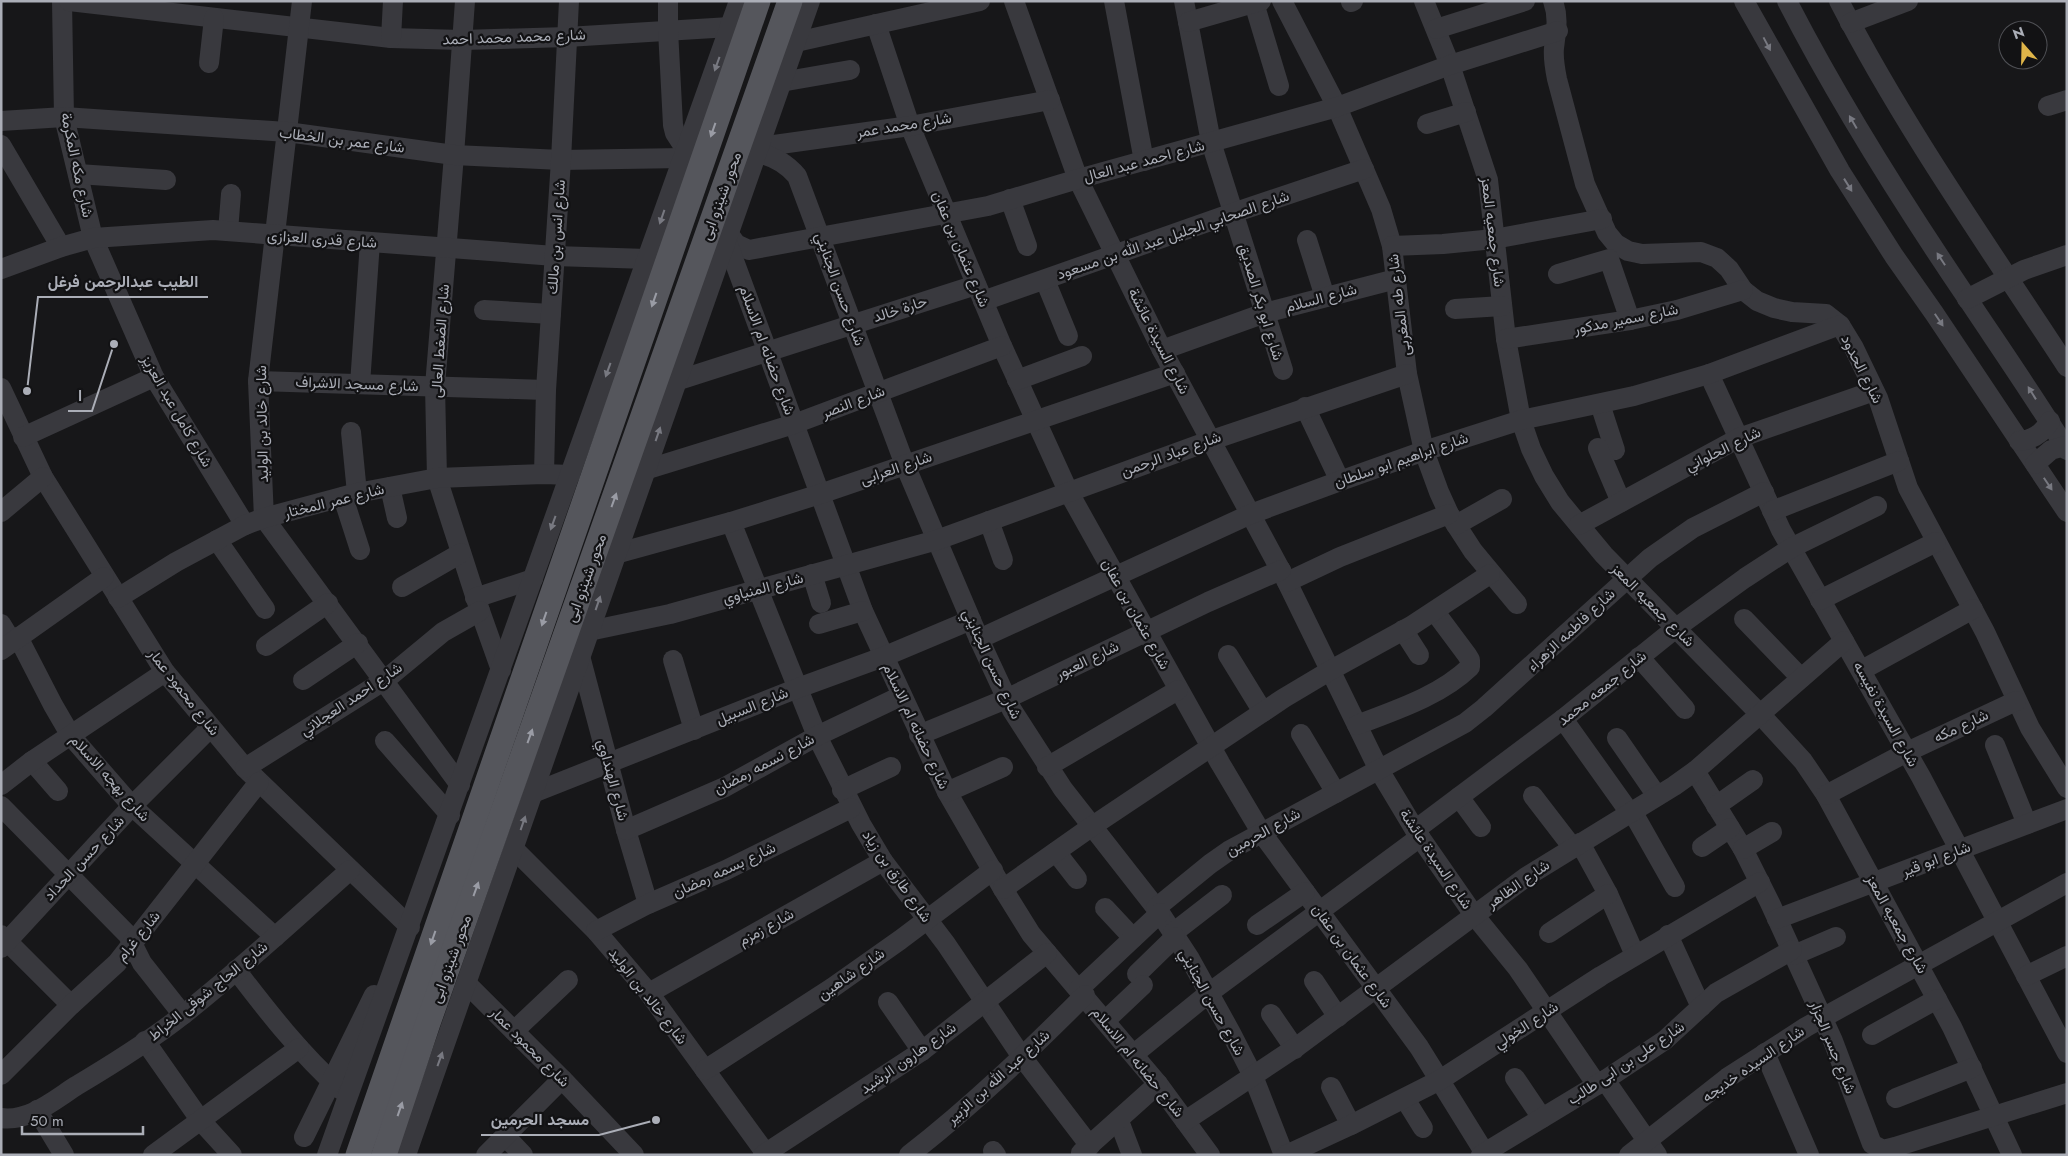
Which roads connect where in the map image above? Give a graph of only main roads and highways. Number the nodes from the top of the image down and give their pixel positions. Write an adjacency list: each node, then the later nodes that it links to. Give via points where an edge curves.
1 (758, 1): 3 (main road, محور شينزو ابى, one-way to 3, bridge)
2 (790, 1): 4 (main road, محور شينزو ابى, one-way to 2, bridge)
3 (358, 1155)
4 (384, 1155)

